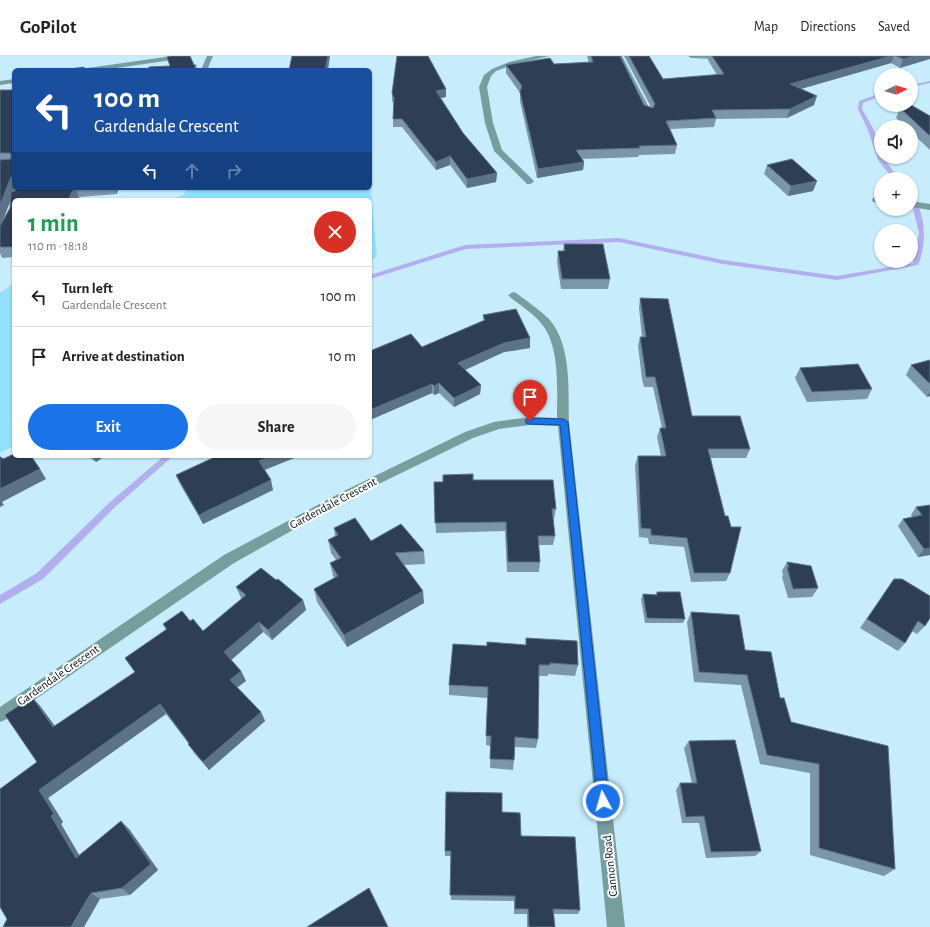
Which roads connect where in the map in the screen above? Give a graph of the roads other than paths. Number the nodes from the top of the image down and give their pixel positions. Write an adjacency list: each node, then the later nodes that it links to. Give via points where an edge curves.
1 (186, 56): 7 (street)
2 (210, 56): 9 (street)
3 (546, 56): 13 (street, via 498,68 488,75 483,87 489,123 498,151)
4 (619, 56): 12 (street)
5 (691, 56): 6 (street)
6 (745, 56)
7 (156, 58): 8 (street)
8 (99, 68)
9 (205, 68)
10 (12, 81): 11 (street)
11 (0, 83)
12 (648, 113)
13 (530, 182)
14 (918, 205): 15 (street)
15 (929, 207)
16 (513, 295): 17 (street, via 550,327 557,341)
17 (564, 422): 18 (street, Gardendale Crescent, via 530,421 498,425 469,435 348,494 229,559); 19 (street, Cannon Road)
18 (0, 715)
19 (616, 927)

